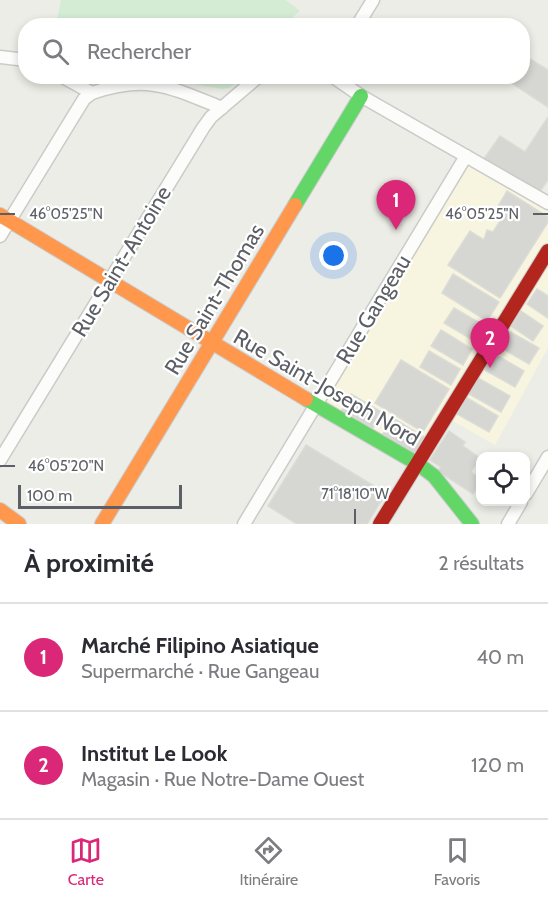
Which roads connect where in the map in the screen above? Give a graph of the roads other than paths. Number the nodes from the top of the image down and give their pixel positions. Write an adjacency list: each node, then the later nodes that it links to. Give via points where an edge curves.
1 (373, 0): 2 (street)
2 (362, 18)
3 (0, 57): 4 (street)
4 (18, 59)
5 (76, 84): 10 (street)
6 (125, 84): 10 (street)
7 (154, 84): 12 (street)
8 (250, 84): 12 (street, Rue Saint-Antoine)
9 (344, 84): 11 (street)
10 (93, 93): 15 (street, via 84,99)
11 (361, 96): 13 (street); 19 (street, Rue Saint-Thomas)
12 (222, 108): 18 (street, Rue Saint-Antoine, via 203,128)
13 (466, 156): 14 (street); 20 (street, Rue Gangeau)
14 (548, 203)
15 (5, 218): 16 (street); 18 (street, Rue Saint-Joseph Nord)
16 (0, 236)
17 (548, 251): 23 (street)
18 (110, 280): 19 (street, Rue Saint-Joseph Nord); 22 (street, Rue Saint-Antoine)
19 (211, 343): 20 (street, Rue Saint-Joseph Nord); 28 (street, Rue Saint-Thomas)
20 (315, 404): 23 (street, Rue Saint-Joseph Nord); 29 (street, Rue Gangeau)
21 (548, 457): 24 (street)
22 (0, 460)
23 (418, 464): 30 (street); 31 (street, Rue Saint-Joseph Nord, via 434,476)
24 (530, 487)
25 (518, 506): 32 (street)
26 (0, 510): 27 (street)
27 (19, 524)
28 (102, 524)
29 (244, 524)
30 (380, 524)
31 (472, 524)
32 (508, 524)

